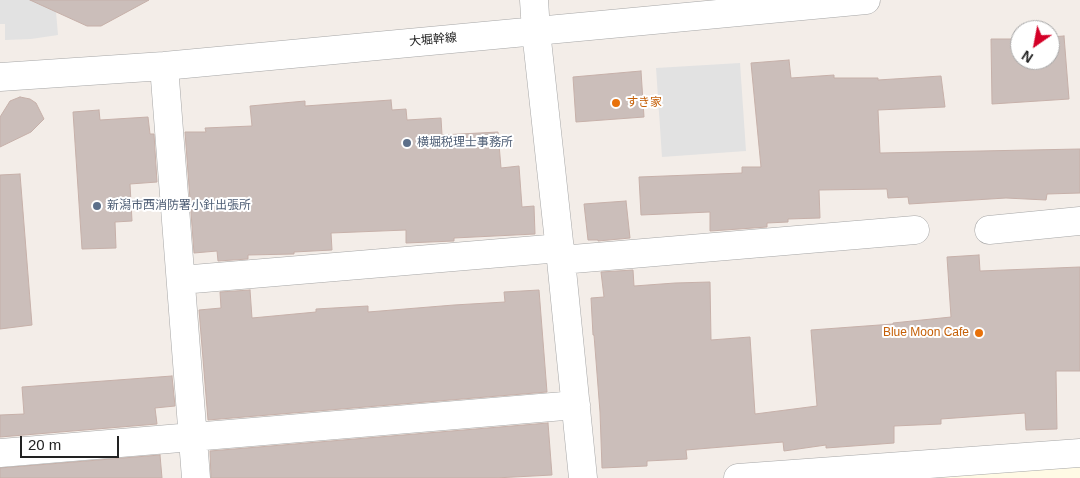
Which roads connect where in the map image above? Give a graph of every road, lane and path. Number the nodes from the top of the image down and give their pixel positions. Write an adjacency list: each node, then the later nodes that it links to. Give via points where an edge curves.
1 (534, 0): 3 (street)
2 (866, 0): 3 (street, 大堀幹線)
3 (536, 31): 4 (street, 大堀幹線); 9 (street)
4 (164, 66): 5 (street, 大堀幹線); 10 (street)
5 (0, 77)
6 (1080, 221): 8 (street)
7 (915, 230): 9 (street)
8 (989, 230)
9 (561, 254): 10 (street); 11 (street)
10 (181, 280): 12 (street)
11 (576, 405): 12 (street); 16 (street)
12 (193, 437): 13 (street); 15 (street)
13 (0, 453)
14 (1080, 453): 17 (street)
15 (196, 478)
16 (583, 478)
17 (738, 478)

